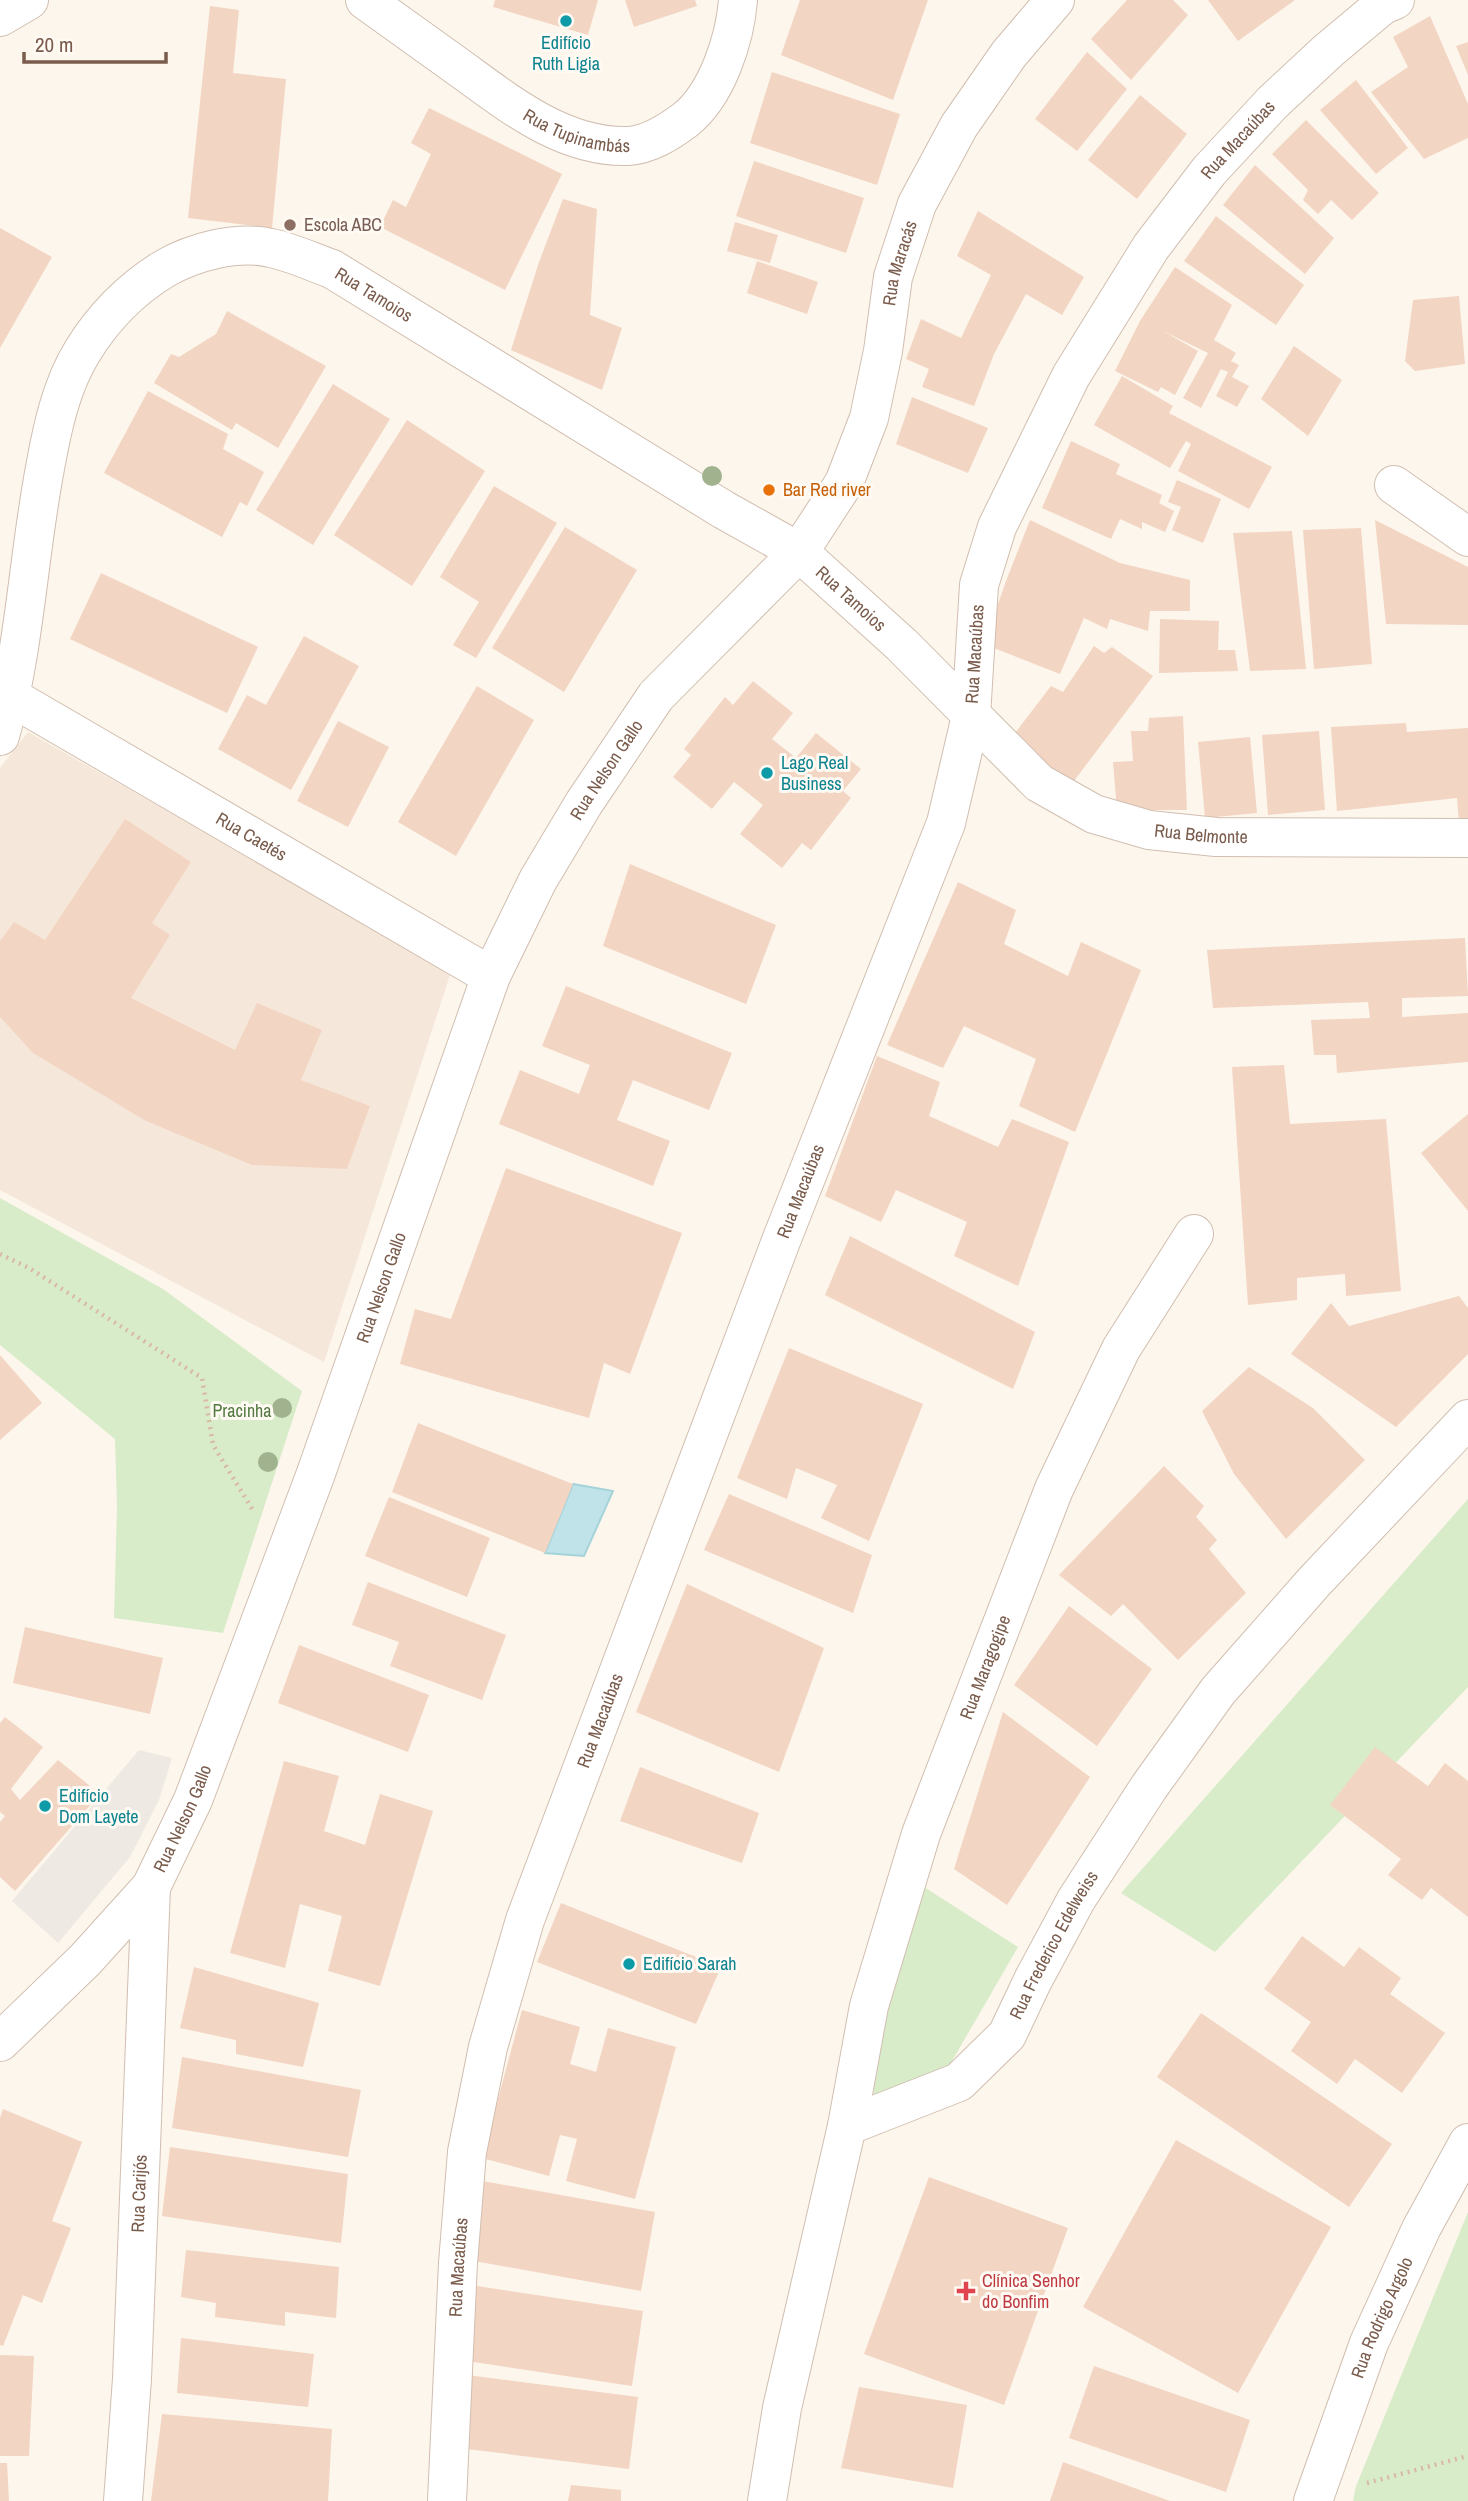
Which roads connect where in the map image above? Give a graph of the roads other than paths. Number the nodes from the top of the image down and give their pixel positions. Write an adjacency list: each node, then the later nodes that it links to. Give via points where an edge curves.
1 (29, 0): 6 (street)
2 (365, 0): 3 (street, Rua Tupinambás, via 510,104 558,132 593,143 631,146 666,135 696,111 723,68)
3 (737, 0)
4 (1055, 0): 9 (street, Rua Maracás, via 1009,54 959,125 917,204 893,277 869,418 844,483)
5 (1395, 0): 11 (street, Rua Macaúbas, via 1329,50 1209,171 1151,247 1071,376 997,527 979,584)
6 (0, 17)
7 (1394, 485): 8 (street)
8 (1468, 537)
9 (799, 552): 10 (street, Rua Tamoios, via 332,269 270,247 225,247 181,259 139,285 82,352 50,439); 11 (street, Rua Tamoios, via 902,645); 14 (street, Rua Nelson Gallo, via 656,696 538,880)
10 (11, 697): 12 (street, Rua Tamoios); 14 (street, Rua Caetés)
11 (971, 716): 13 (street, Rua Belmonte, via 1040,783 1094,814 1149,830 1216,837); 23 (street, Rua Macaúbas, via 946,823 781,1241 525,1920 488,2048 467,2152)
12 (0, 736)
13 (1468, 838)
14 (491, 976): 17 (street, Rua Nelson Gallo, via 315,1476 193,1800)
15 (1194, 1234): 19 (street, Rua Maragogipe, via 1121,1349 1054,1489 995,1637 921,1833 869,2006)
16 (1468, 1419): 19 (street, Rua Frederico Edelweiss, via 1314,1581 1218,1691 1076,1900 1007,2035 959,2082)
17 (151, 1887): 18 (street, Rua Nelson Gallo, via 85,1960); 22 (street, Rua Carijós)
18 (0, 2042)
19 (847, 2126): 24 (street, via 782,2408)
20 (1468, 2143): 21 (street, Rua Rodrigo Argolo, via 1421,2229 1369,2343)
21 (1316, 2494)
22 (123, 2501)
23 (447, 2501)
24 (767, 2501)

